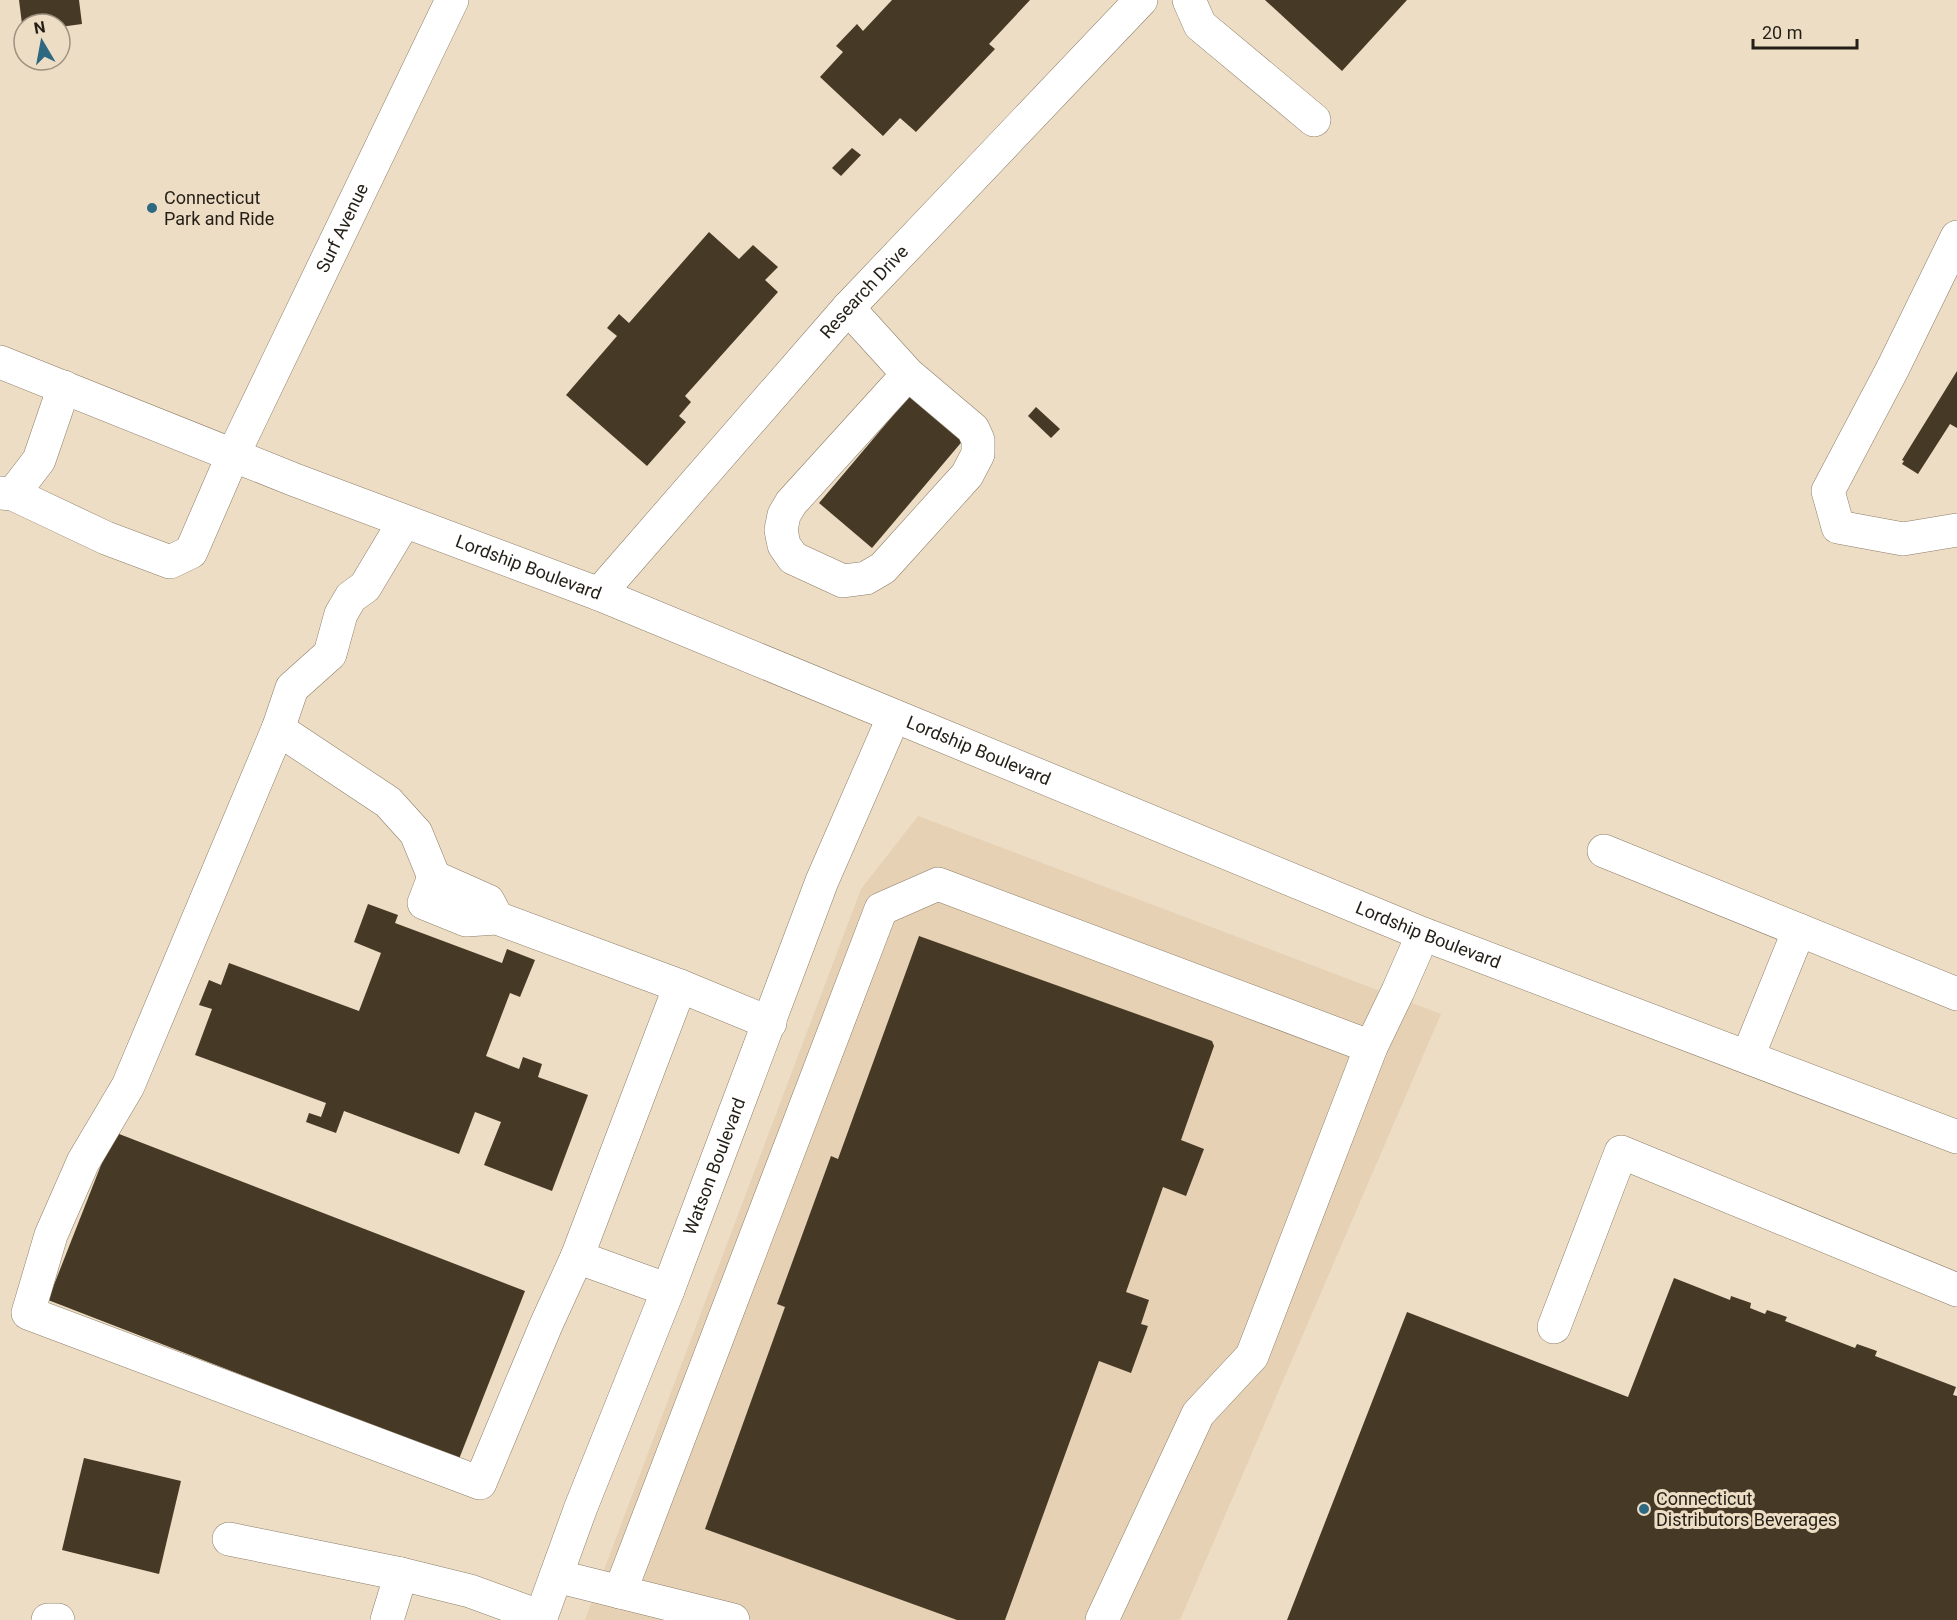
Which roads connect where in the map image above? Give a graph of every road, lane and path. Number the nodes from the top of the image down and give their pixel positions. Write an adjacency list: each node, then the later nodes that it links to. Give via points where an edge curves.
1 (453, 0): 10 (main road, Surf Avenue)
2 (1141, 0): 6 (main road, Research Drive)
3 (1189, 0): 4 (main road, via 1200,25)
4 (1314, 120)
5 (1957, 237): 13 (main road, via 1828,491 1838,527 1904,539)
6 (848, 308): 8 (main road); 14 (main road, Research Drive)
7 (0, 362): 9 (main road, Lordship Boulevard)
8 (908, 375): 8 (main road, via 972,429 978,440 978,454 967,475 883,568 866,578 843,581 793,558 784,545 781,530 791,503)
9 (64, 387): 10 (main road, Lordship Boulevard); 11 (main road, via 39,460)
10 (233, 455): 11 (main road, Surf Avenue, via 191,552 170,562); 12 (main road, Lordship Boulevard)
11 (6, 493)
12 (404, 522): 14 (main road, Lordship Boulevard); 16 (main road, via 365,587 351,597 341,614 330,654 292,688)
13 (1957, 530)
14 (599, 594): 15 (main road, Lordship Boulevard)
15 (894, 716): 19 (main road, Lordship Boulevard); 22 (main road, Watson Boulevard, via 822,881)
16 (278, 729): 20 (main road, via 388,802 416,833 434,877 488,901 497,918); 26 (main road, via 128,1086 83,1162 51,1235 28,1313 480,1483)
17 (1604, 851): 18 (main road)
18 (1799, 930): 21 (main road); 24 (main road)
19 (1423, 934): 23 (main road); 24 (main road, Lordship Boulevard)
20 (680, 986): 22 (main road); 26 (main road)
21 (1957, 994)
22 (770, 1023): 27 (main road, Watson Boulevard)
23 (1371, 1047): 33 (main road, via 938,884 880,909); 39 (main road, via 1252,1356 1198,1414)
24 (1748, 1056): 25 (main road, Lordship Boulevard)
25 (1957, 1137)
26 (577, 1257): 27 (main road)
27 (668, 1290): 32 (main road, Watson Boulevard)
28 (1957, 1290): 29 (main road, via 1621,1152)
29 (1554, 1327)
30 (229, 1539): 31 (main road)
31 (401, 1574): 34 (main road, via 470,1591); 37 (main road)
32 (556, 1576): 33 (main road); 34 (main road, Watson Boulevard)
33 (620, 1592): 38 (main road)
34 (541, 1619)
35 (48, 1620): 36 (main road)
36 (58, 1620)
37 (387, 1620)
38 (733, 1620)
39 (1102, 1620)

